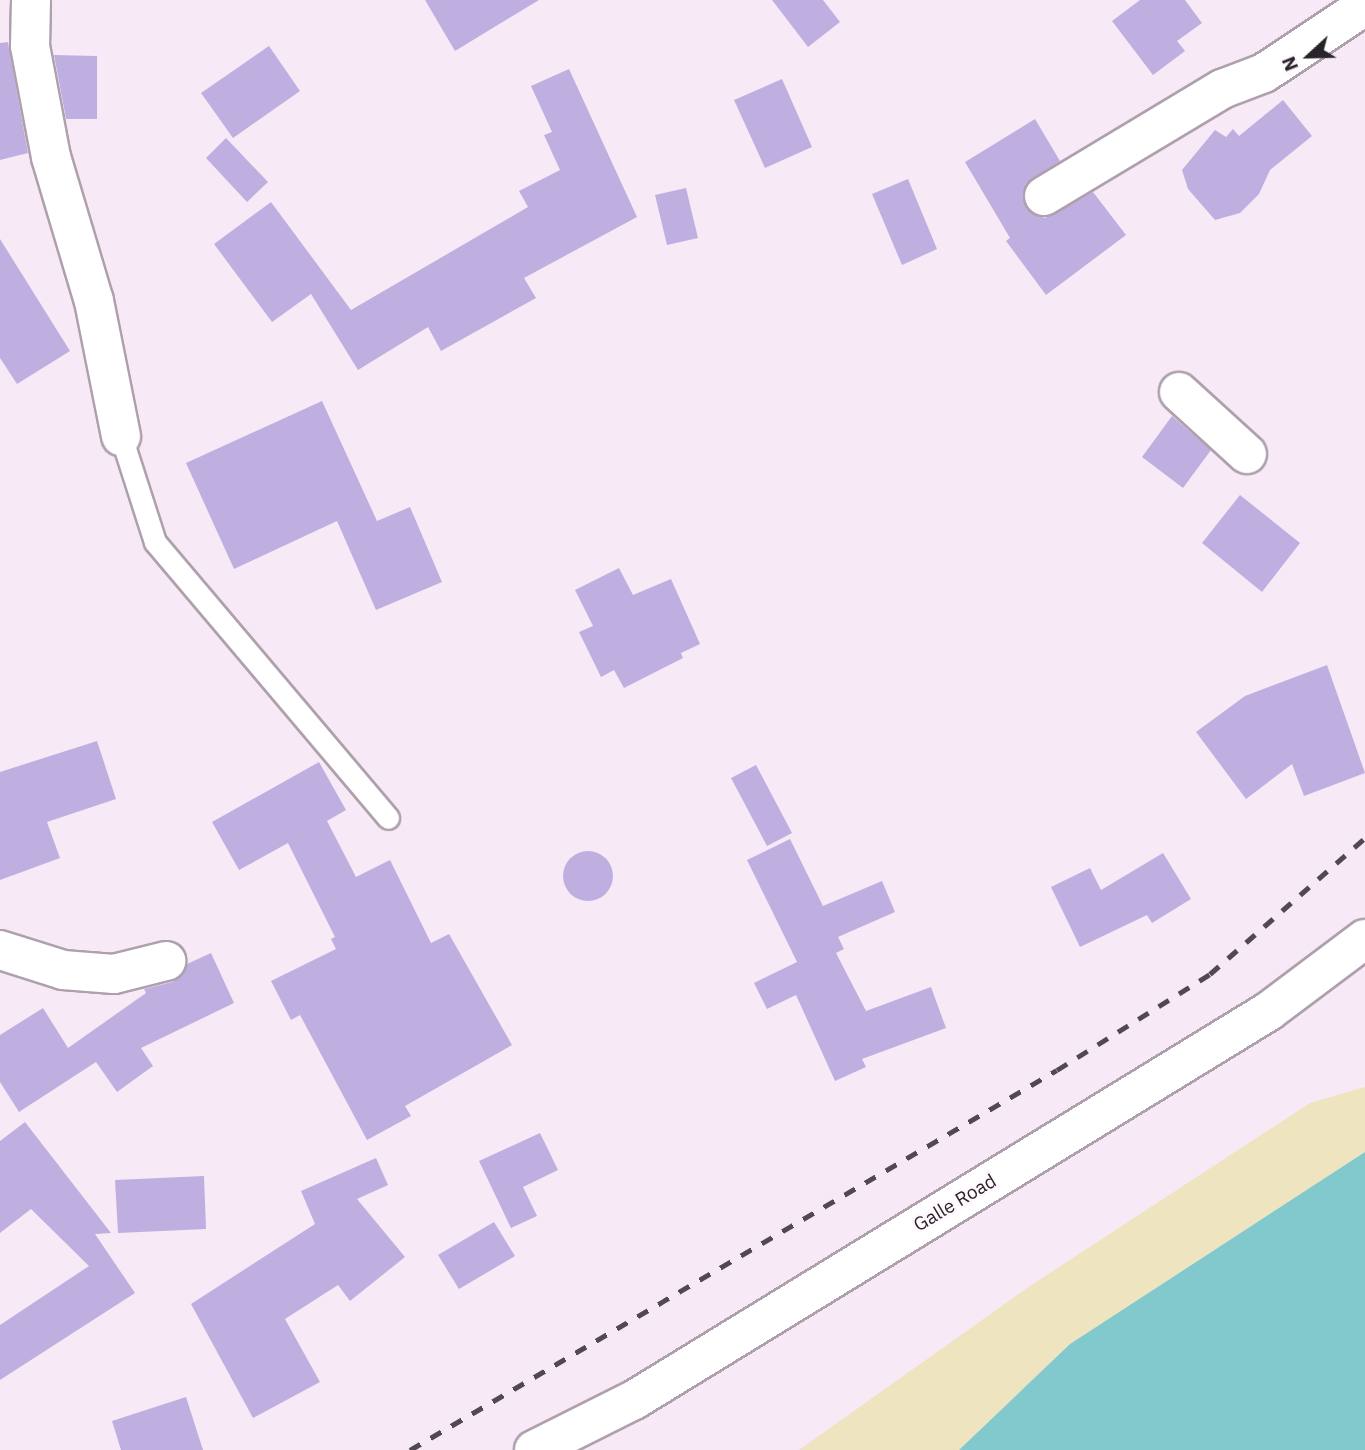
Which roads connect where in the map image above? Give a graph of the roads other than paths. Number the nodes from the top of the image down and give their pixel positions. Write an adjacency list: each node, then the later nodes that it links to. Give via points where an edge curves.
1 (31, 0): 5 (main road, via 30,46 51,157 94,301)
2 (1365, 6): 3 (main road, via 1264,73 1222,89)
3 (1044, 196)
4 (1179, 392): 6 (main road)
5 (121, 436): 7 (lane, via 155,542)
6 (1247, 454)
7 (388, 818)
8 (1365, 939): 11 (main road, Galle Road, via 1210,1047 634,1399)
9 (0, 950): 10 (main road, via 76,971 114,974)
10 (166, 961)
11 (534, 1450)

